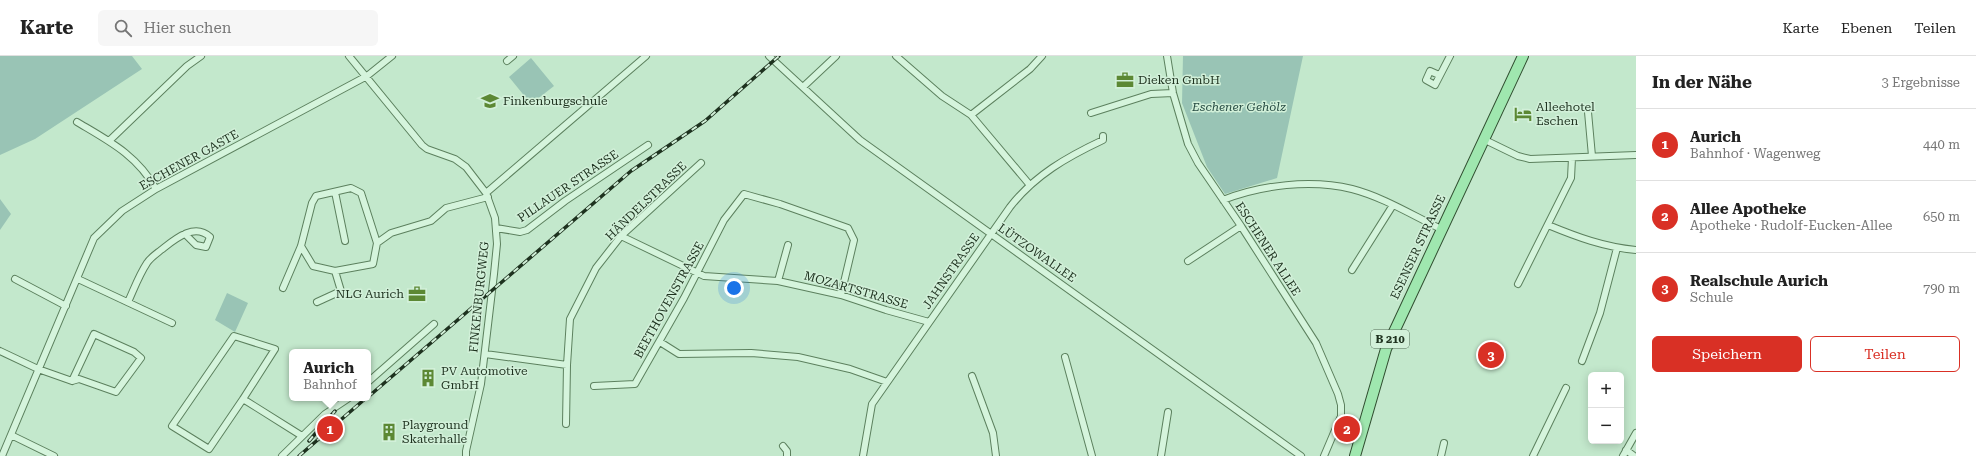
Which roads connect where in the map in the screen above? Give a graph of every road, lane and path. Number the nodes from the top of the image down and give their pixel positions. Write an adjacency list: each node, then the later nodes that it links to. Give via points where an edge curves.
1 (201, 56): 24 (street, via 187,66)
2 (349, 56): 15 (street, FINKENBURGWEG)
3 (392, 56): 15 (street, ESCHENER GASTE)
4 (513, 56): 13 (street)
5 (646, 56): 33 (street)
6 (769, 56): 16 (street, LÜTZOWALLEE)
7 (836, 56): 16 (street)
8 (896, 56): 20 (street, via 942,96)
9 (1041, 56): 20 (street, via 1030,69)
10 (1167, 56): 17 (street, ESCHENER ALLEE)
11 (1450, 56): 14 (street)
12 (1523, 56): 23 (main road, ESENSER STRASSE / B 210)
13 (507, 61)
14 (1439, 75)
15 (367, 76): 31 (street, ESCHENER GASTE); 33 (street, FINKENBURGWEG, via 422,145 460,162)
16 (803, 87): 41 (street, LÜTZOWALLEE, via 860,140)
17 (1173, 94): 19 (street, via 1151,94); 34 (street, ESCHENER ALLEE, via 1188,144)
18 (1588, 112): 27 (street)
19 (1091, 113)
20 (971, 115): 30 (street)
21 (77, 122): 24 (street)
22 (1103, 136): 30 (street, JAHNSTRASSE, via 1103,140 1073,154)
23 (1484, 139): 28 (street, via 1518,156 1530,159); 39 (main road, ESENSER STRASSE / B 210)
24 (109, 140): 31 (street, via 133,158 147,173)
25 (648, 145): 38 (street, PILLAUER STRASSE, via 527,230 520,232)
26 (1636, 155): 27 (street)
27 (1592, 156): 28 (street)
28 (1572, 158): 37 (street, via 1571,178)
29 (701, 164): 42 (street, HÄNDELSTRASSE)
30 (1029, 184): 41 (street, JAHNSTRASSE)
31 (156, 189): 54 (street, ESCHENER GASTE, via 122,211 94,238)
32 (335, 192): 43 (street); 44 (street, via 351,188 361,194); 46 (street, via 316,196)
33 (487, 195): 38 (street, FINKENBURGWEG); 44 (street, via 446,208 431,221 391,233)
34 (1223, 200): 35 (street, via 1236,194 1276,186 1329,185 1353,189); 36 (street, ESCHENER ALLEE)
35 (1392, 205): 39 (street); 50 (street)
36 (1241, 226): 49 (street); 98 (street, ESCHENER ALLEE, via 1316,343 1340,400 1341,416)
37 (1548, 226): 47 (street, via 1594,243); 56 (street)
38 (496, 228): 67 (street, FINKENBURGWEG, via 494,274)
39 (1441, 229): 99 (main road, ESENSER STRASSE / B 210, via 1386,349)
40 (185, 234): 59 (street, via 177,236 148,261)
41 (990, 234): 62 (street, JAHNSTRASSE); 97 (street, LÜTZOWALLEE)
42 (621, 236): 52 (street, MOZARTSTRASSE); 70 (street, HÄNDELSTRASSE, via 596,268 570,319)
43 (345, 240)
44 (378, 243): 51 (street, via 373,264)
45 (788, 244): 55 (street)
46 (301, 246): 51 (street, via 313,266); 57 (street)
47 (1617, 248): 48 (street); 69 (street, via 1600,313)
48 (1636, 250)
49 (1188, 261)
50 (1352, 270)
51 (335, 272): 60 (street, via 341,291)
52 (697, 272): 55 (street, MOZARTSTRASSE, via 704,276); 58 (street, BEETHOVENSTRASSE, via 730,209 744,194 848,228 854,240); 65 (street, BEETHOVENSTRASSE)
53 (14, 279): 61 (street)
54 (78, 279): 59 (street); 61 (street, ESCHENER GASTE)
55 (778, 281): 58 (street, MOZARTSTRASSE)
56 (1518, 284)
57 (283, 288)
58 (841, 295): 62 (street, MOZARTSTRASSE)
59 (128, 302): 63 (street)
60 (317, 302)
61 (66, 306): 71 (street, ESCHENER GASTE)
62 (929, 322): 75 (street, JAHNSTRASSE)
63 (172, 323)
64 (434, 324): 73 (street)
65 (660, 342): 75 (street, via 679,354 751,353 798,357 850,369); 76 (street, BEETHOVENSTRASSE, via 635,384)
66 (0, 351): 71 (street)
67 (485, 354): 70 (street); 91 (street, FINKENBURGWEG)
68 (1065, 357): 95 (street)
69 (1582, 361)
70 (567, 365): 81 (street, HÄNDELSTRASSE)
71 (38, 369): 74 (street); 83 (street, ESCHENER GASTE)
72 (972, 376): 94 (street, via 993,433)
73 (371, 379)
74 (72, 380): 74 (street, via 94,334 142,358 116,392 79,379)
75 (887, 382): 93 (street, JAHNSTRASSE, via 870,409)
76 (594, 386)
77 (1566, 388): 101 (street)
78 (243, 399): 78 (street, via 275,349 234,336 172,426 209,449); 84 (street)
79 (344, 401): 84 (street, via 325,414)
80 (1168, 412): 96 (street)
81 (566, 424)
82 (1636, 433): 87 (street)
83 (11, 435): 88 (street, ESCHENER GASTE); 89 (street)
84 (302, 436): 90 (street)
85 (1444, 443): 100 (street)
86 (783, 446): 92 (street)
87 (1624, 453): 102 (street)
88 (2, 456)
89 (54, 456)
90 (282, 456)
91 (466, 456)
92 (787, 456)
93 (863, 456)
94 (996, 456)
95 (1092, 456)
96 (1161, 456)
97 (1301, 456)
98 (1324, 456)
99 (1355, 456)
100 (1441, 456)
101 (1533, 456)
102 (1634, 456)

